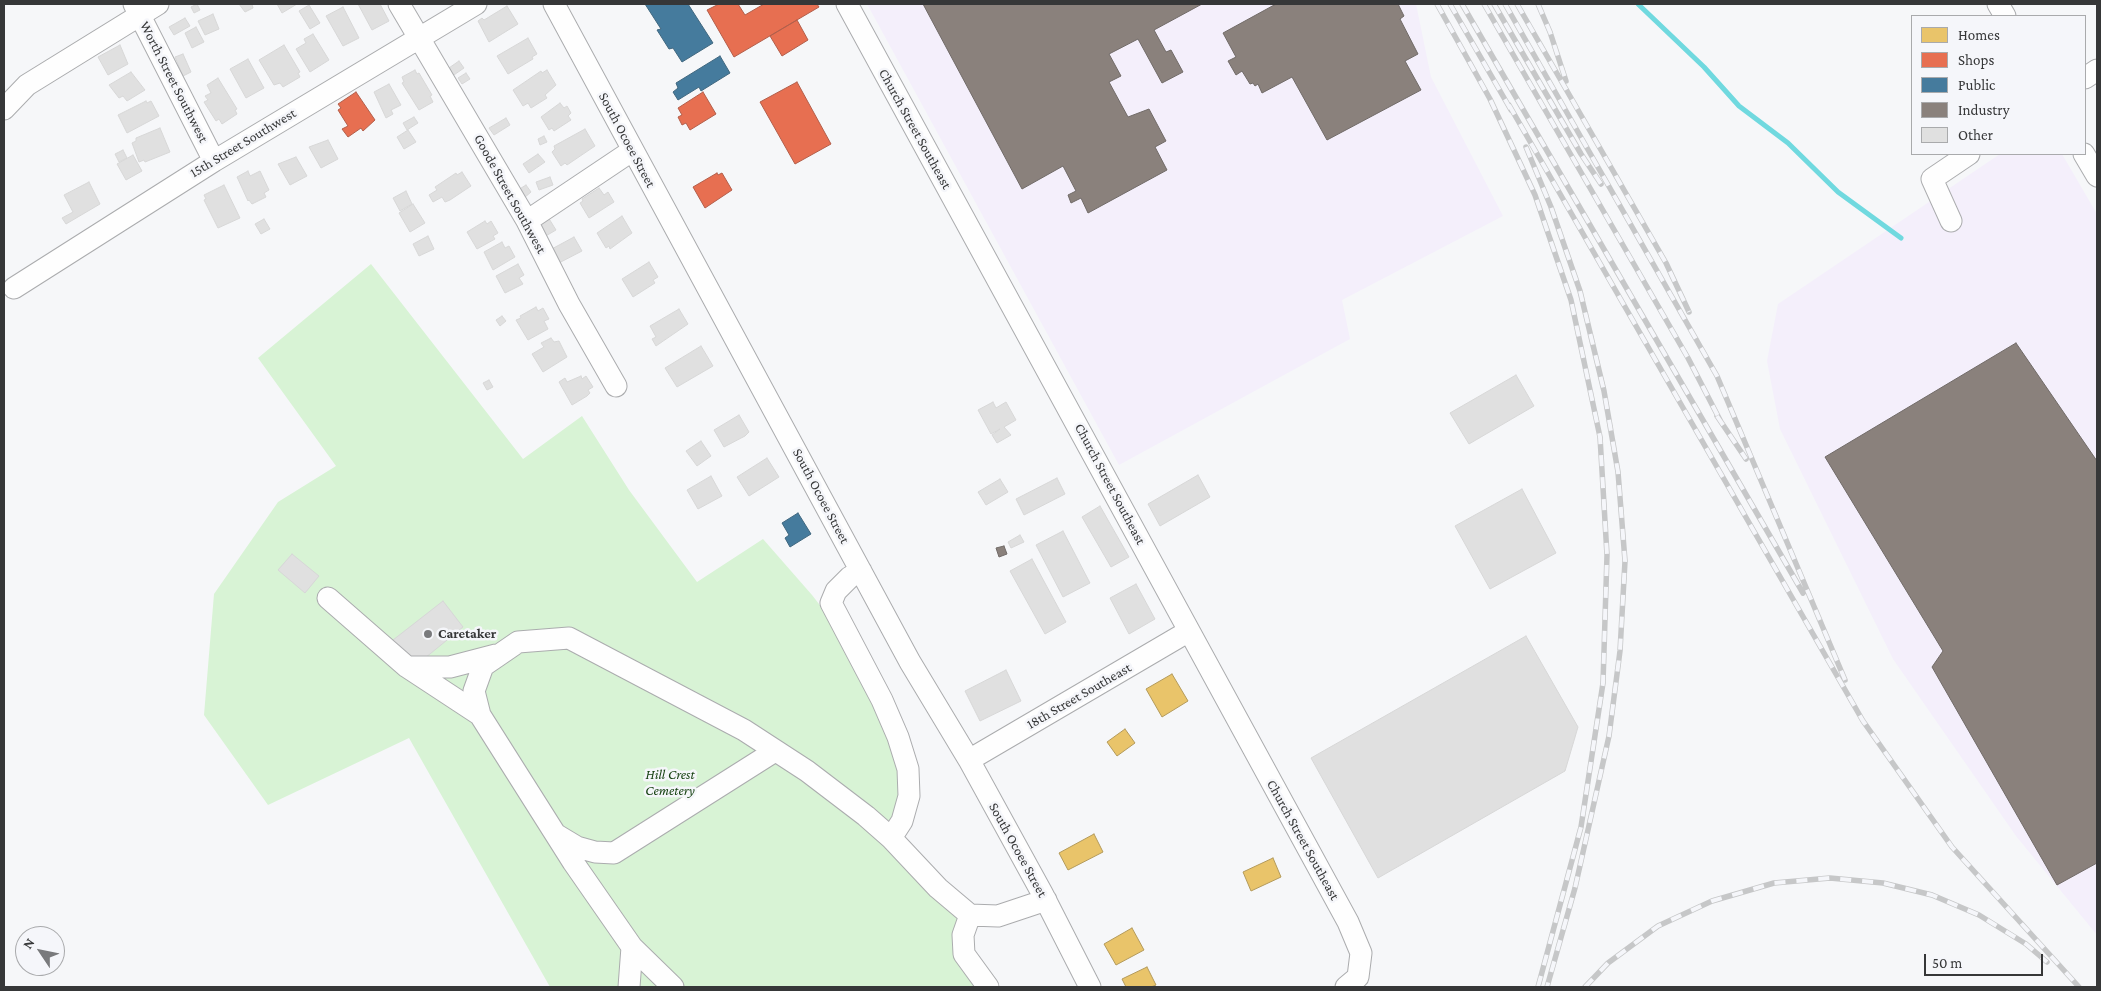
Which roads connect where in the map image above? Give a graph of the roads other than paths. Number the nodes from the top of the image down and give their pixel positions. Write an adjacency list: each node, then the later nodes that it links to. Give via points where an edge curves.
1 (158, 4): 7 (street)
2 (399, 4): 9 (street, Goode Street Southwest)
3 (476, 4): 9 (street, 15th Street Southwest)
4 (554, 4): 13 (street, South Ocoee Street)
5 (847, 4): 24 (street, Church Street Southeast)
6 (1998, 4): 8 (street)
7 (137, 9): 12 (street, via 27,85); 16 (street, Worth Street Southwest)
8 (2004, 15)
9 (420, 37): 16 (street, 15th Street Southwest); 18 (street, Goode Street Southwest)
10 (2097, 70): 11 (street)
11 (2086, 77)
12 (4, 109)
13 (633, 150): 18 (street); 22 (street, South Ocoee Street)
14 (1968, 155): 19 (street, via 1932,179)
15 (2085, 155): 17 (street)
16 (214, 161): 20 (street, 15th Street Southwest)
17 (2097, 176)
18 (527, 221): 21 (street, Goode Street Southwest)
19 (1951, 221)
20 (14, 288)
21 (616, 386)
22 (861, 571): 29 (street, South Ocoee Street, via 910,662); 31 (street, via 836,591 831,603 882,700 908,769 909,796 902,821)
23 (328, 598): 26 (street)
24 (1189, 631): 29 (street, 18th Street Southeast); 39 (street, Church Street Southeast, via 1348,922 1361,953 1358,977)
25 (503, 653): 26 (street, via 450,667); 27 (street, via 483,666 474,691); 28 (street, via 518,642 569,638 672,691)
26 (407, 667): 27 (street)
27 (480, 715): 30 (street)
28 (775, 750): 30 (street, via 614,853 595,852 577,846); 31 (street, via 866,816)
29 (969, 760): 32 (street, South Ocoee Street)
30 (555, 833): 34 (street)
31 (890, 838): 33 (street, via 938,888)
32 (1046, 900): 33 (street, via 998,916); 38 (street, South Ocoee Street)
33 (970, 915): 37 (street, via 964,935 964,954)
34 (632, 947): 35 (street); 36 (street)
35 (629, 987)
36 (673, 987)
37 (988, 987)
38 (1090, 987)
39 (1346, 987)

